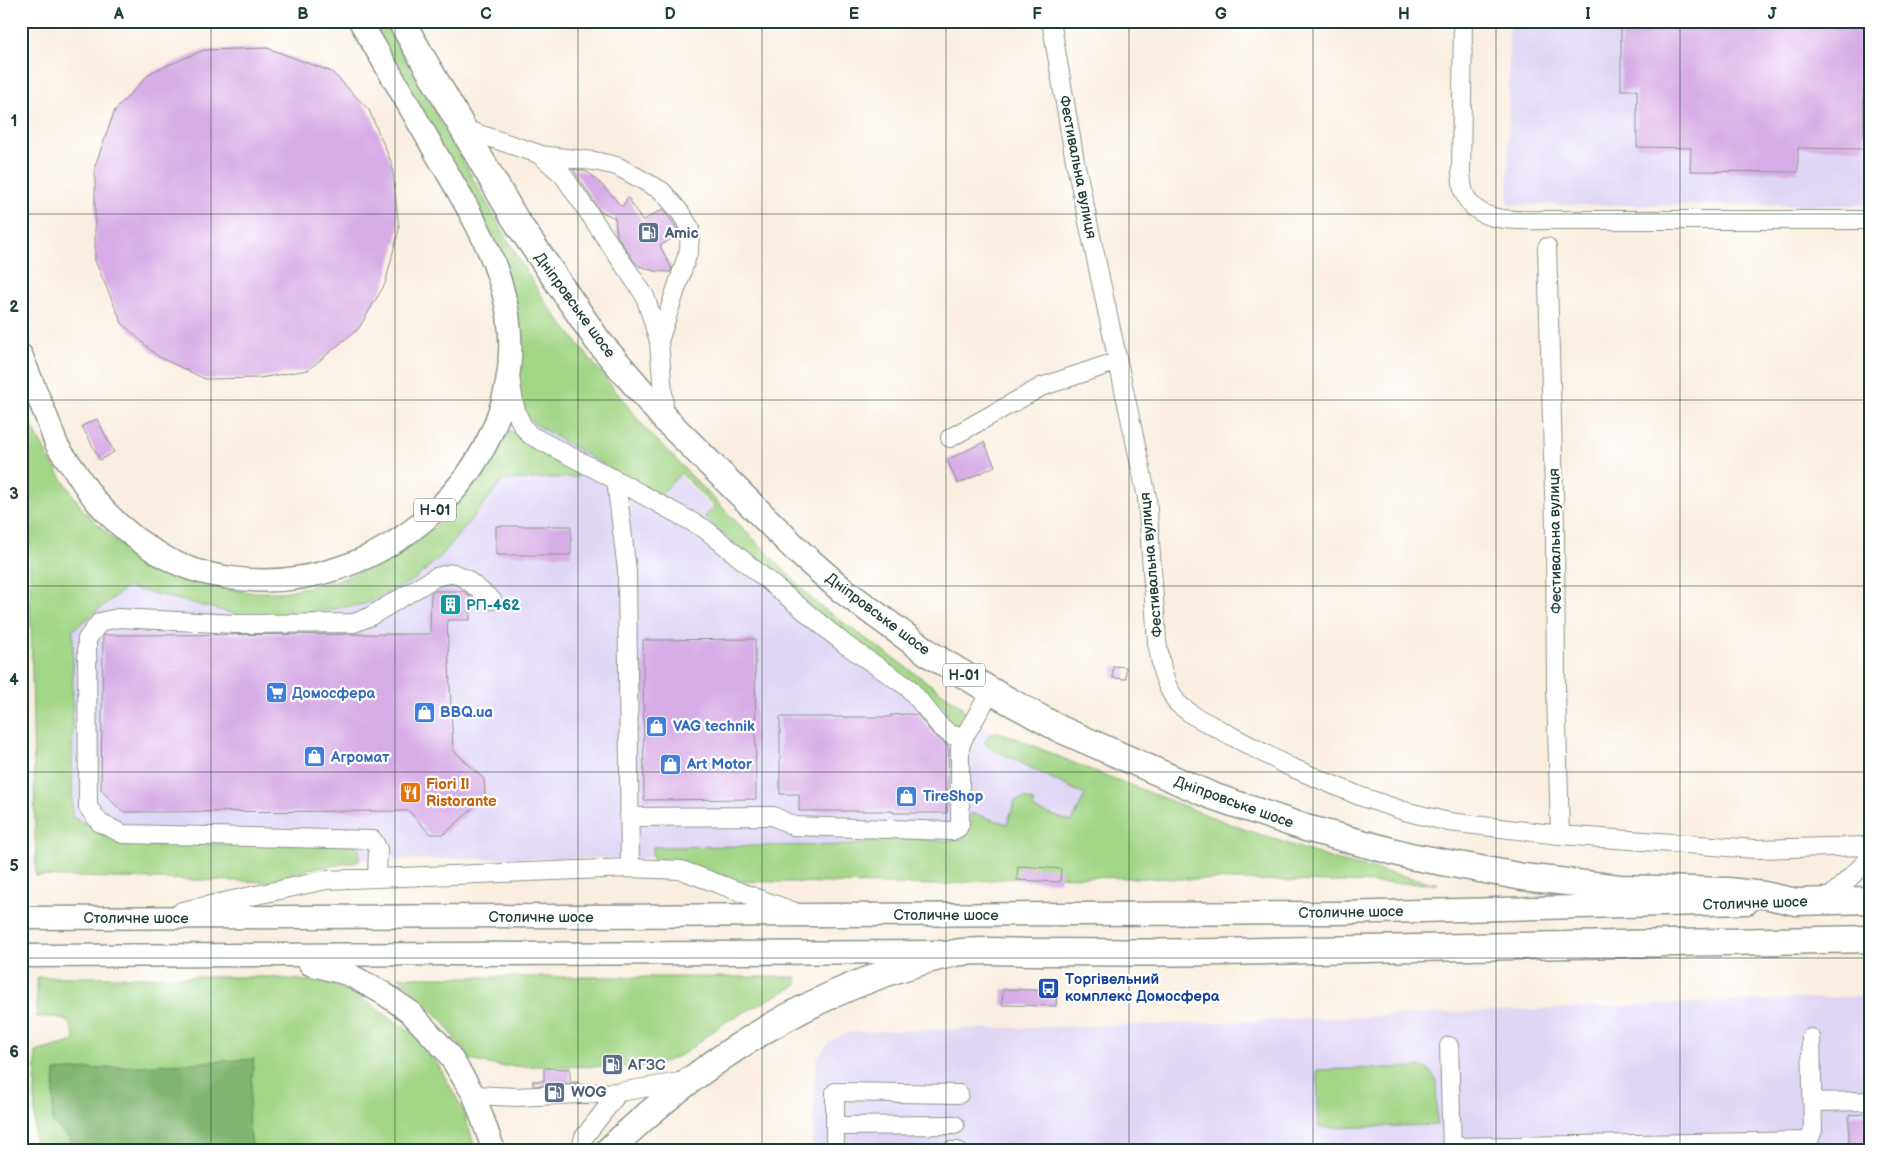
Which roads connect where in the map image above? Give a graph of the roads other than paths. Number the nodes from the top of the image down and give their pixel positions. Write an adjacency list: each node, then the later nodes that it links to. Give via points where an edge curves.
1 (360, 21): 13 (main road, Н-01, via 486,244 502,287 508,316)
2 (401, 21): 5 (highway, Дніпровське шосе / Н-01)
3 (1051, 21): 12 (street, Фестивальна вулиця, via 1075,161)
4 (1463, 21): 8 (street, via 1461,174 1463,192 1471,206 1482,213 1502,219 1538,220)
5 (413, 33): 6 (highway, Дніпровське шосе / Н-01)
6 (461, 128): 7 (street); 14 (highway, Дніпровське шосе / Н-01, via 514,219 598,341)
7 (539, 154): 10 (street, via 563,175 645,296); 10 (street, via 617,166 662,191 685,220 690,228 689,250)
8 (1870, 220)
9 (1547, 247): 21 (street, Фестивальна вулиця, via 1556,527)
10 (659, 341): 14 (street)
11 (21, 355): 13 (main road, Н-01, via 58,446 97,501 130,534 169,560 204,574 253,581 287,580 336,569 380,552 428,518 481,455 494,428)
12 (1118, 361): 15 (street, via 1041,387); 21 (street, Фестивальна вулиця, via 1147,497 1157,642 1163,674 1177,703 1194,716 1288,766 1362,797 1448,822)
13 (508, 365): 16 (street, via 515,408 525,430)
14 (665, 419): 18 (highway, Дніпровське шосе / Н-01, via 800,553 841,589 931,655)
15 (950, 438)
16 (616, 480): 19 (street, via 705,530 846,645 910,688 940,726 952,735); 20 (street, via 627,571)
17 (492, 600): 25 (street, via 453,573 436,577 354,623 236,624 118,618 100,622 87,639 88,807 100,822 123,834 373,840 378,849)
18 (991, 691): 19 (street); 28 (highway, Дніпровське шосе / Н-01, via 1060,729 1212,796 1306,828 1410,856 1523,877 1620,888 1728,891)
19 (964, 737): 20 (street, via 960,747 960,824 952,830 794,826 773,816)
20 (629, 817): 24 (street)
21 (1560, 834): 22 (street, Фестивальна вулиця, via 1756,849)
22 (1870, 846)
23 (1870, 858): 27 (street)
24 (630, 868): 25 (street); 29 (street, via 681,870)
25 (377, 878): 30 (street, via 306,883)
26 (1870, 900): 27 (highway, Столичне шосе)
27 (1826, 901): 28 (highway, Столичне шосе)
28 (1796, 902): 29 (main road, Столичне шосе, via 1338,913)
29 (805, 916): 30 (main road, Столичне шосе)
30 (155, 917): 31 (main road, Столичне шосе)
31 (21, 918)
32 (1870, 939): 33 (highway, via 1227,952)
33 (960, 952): 35 (main road); 38 (highway, via 894,970 816,1003 760,1032)
34 (21, 956): 35 (main road)
35 (277, 956): 41 (main road, via 348,974 409,1010 448,1053)
36 (1810, 1038): 43 (street)
37 (1449, 1046): 46 (street)
38 (690, 1080): 39 (street); 49 (highway)
39 (619, 1092): 41 (street, via 516,1097); 48 (street, via 584,1137)
40 (959, 1094): 45 (street, via 835,1092)
41 (474, 1095): 47 (main road)
42 (1870, 1101): 43 (street)
43 (1812, 1102): 46 (street, via 1813,1130 1809,1141 1803,1142)
44 (955, 1125): 45 (street)
45 (835, 1126): 50 (street)
46 (1452, 1149)
47 (494, 1151)
48 (580, 1151)
49 (608, 1151)
50 (835, 1151)
51 (950, 1151): 52 (street)
52 (958, 1151)

